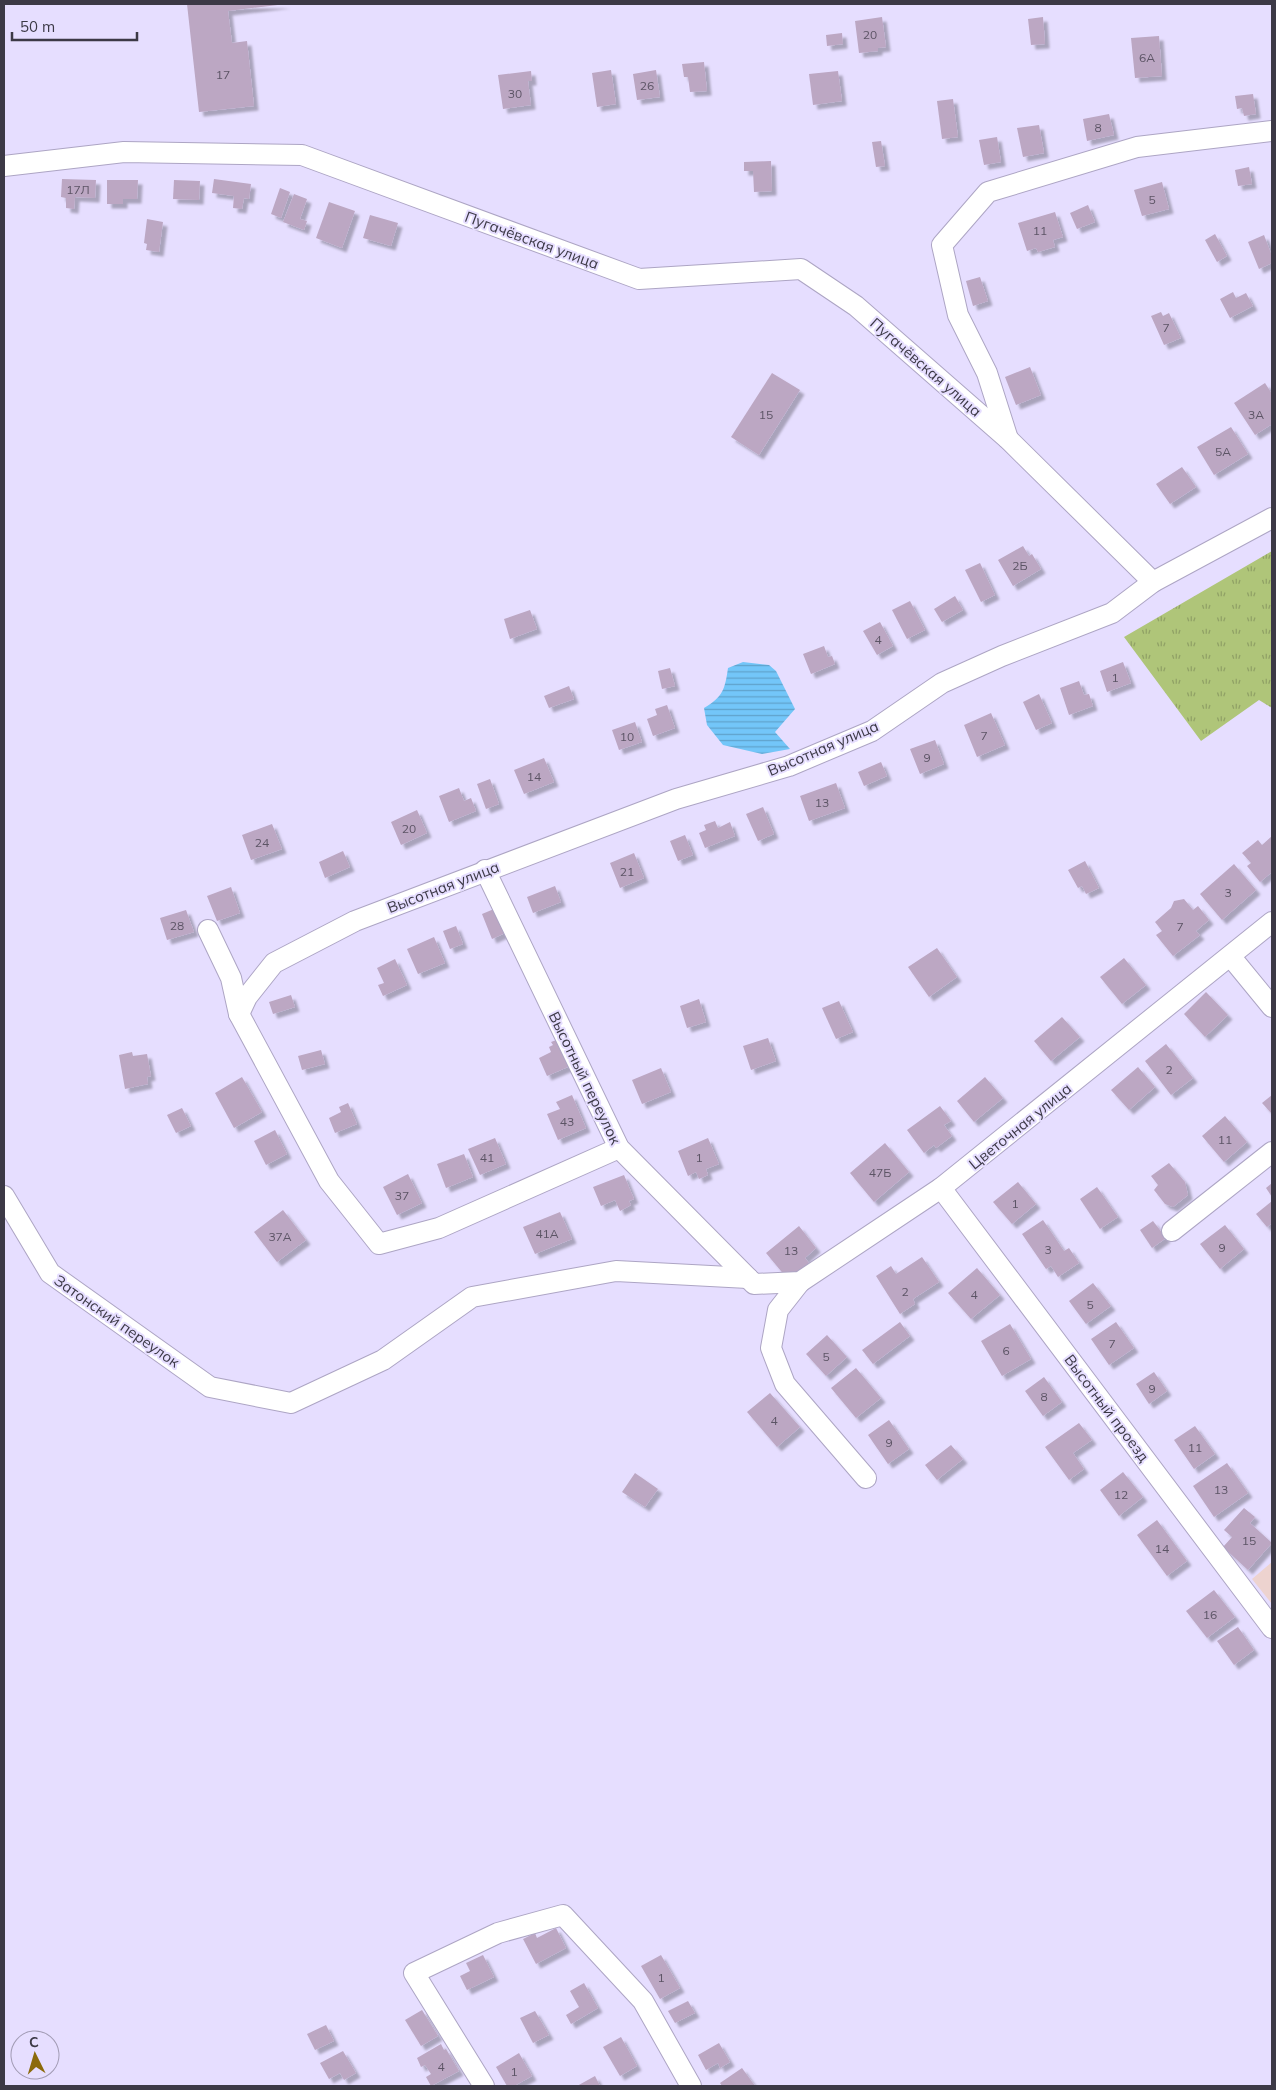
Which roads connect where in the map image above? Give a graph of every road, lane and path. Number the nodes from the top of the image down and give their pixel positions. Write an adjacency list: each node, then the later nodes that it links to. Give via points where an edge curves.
1 (1272, 131): 3 (street, Пугачёвская улица, via 1137,147 988,192 942,245 958,315 987,373)
2 (4, 166): 3 (street, Пугачёвская улица, via 124,152 302,155 639,279 801,269 856,306)
3 (1008, 439): 5 (street, Пугачёвская улица)
4 (1272, 518): 5 (street, Высотная улица)
5 (1153, 582): 6 (street, Высотная улица, via 1112,613 1002,656 942,684 872,731 788,766 676,799)
6 (485, 870): 11 (street, Высотная улица, via 355,921 274,963 247,997); 12 (street, Высотный переулок)
7 (1272, 922): 9 (street, Цветочная улица)
8 (208, 930): 11 (street, via 232,978)
9 (1231, 956): 10 (street); 14 (street, Цветочная улица)
10 (1272, 1008)
11 (240, 1014): 12 (street, via 328,1181 379,1244 440,1228)
12 (619, 1148): 17 (street, Высотный переулок)
13 (1272, 1152): 16 (street)
14 (941, 1188): 18 (street, Цветочная улица); 20 (street, Высотный проезд)
15 (4, 1196): 17 (street, Затонский переулок, via 50,1273 210,1387 291,1403 383,1360 472,1297 616,1271)
16 (1172, 1231)
17 (748, 1278): 18 (street, via 754,1284)
18 (800, 1282): 19 (street, via 778,1310 771,1348 785,1384)
19 (866, 1478)
20 (1272, 1628)
21 (484, 2086): 22 (street, via 414,1974 498,1934 563,1915 643,2001)
22 (691, 2086)

